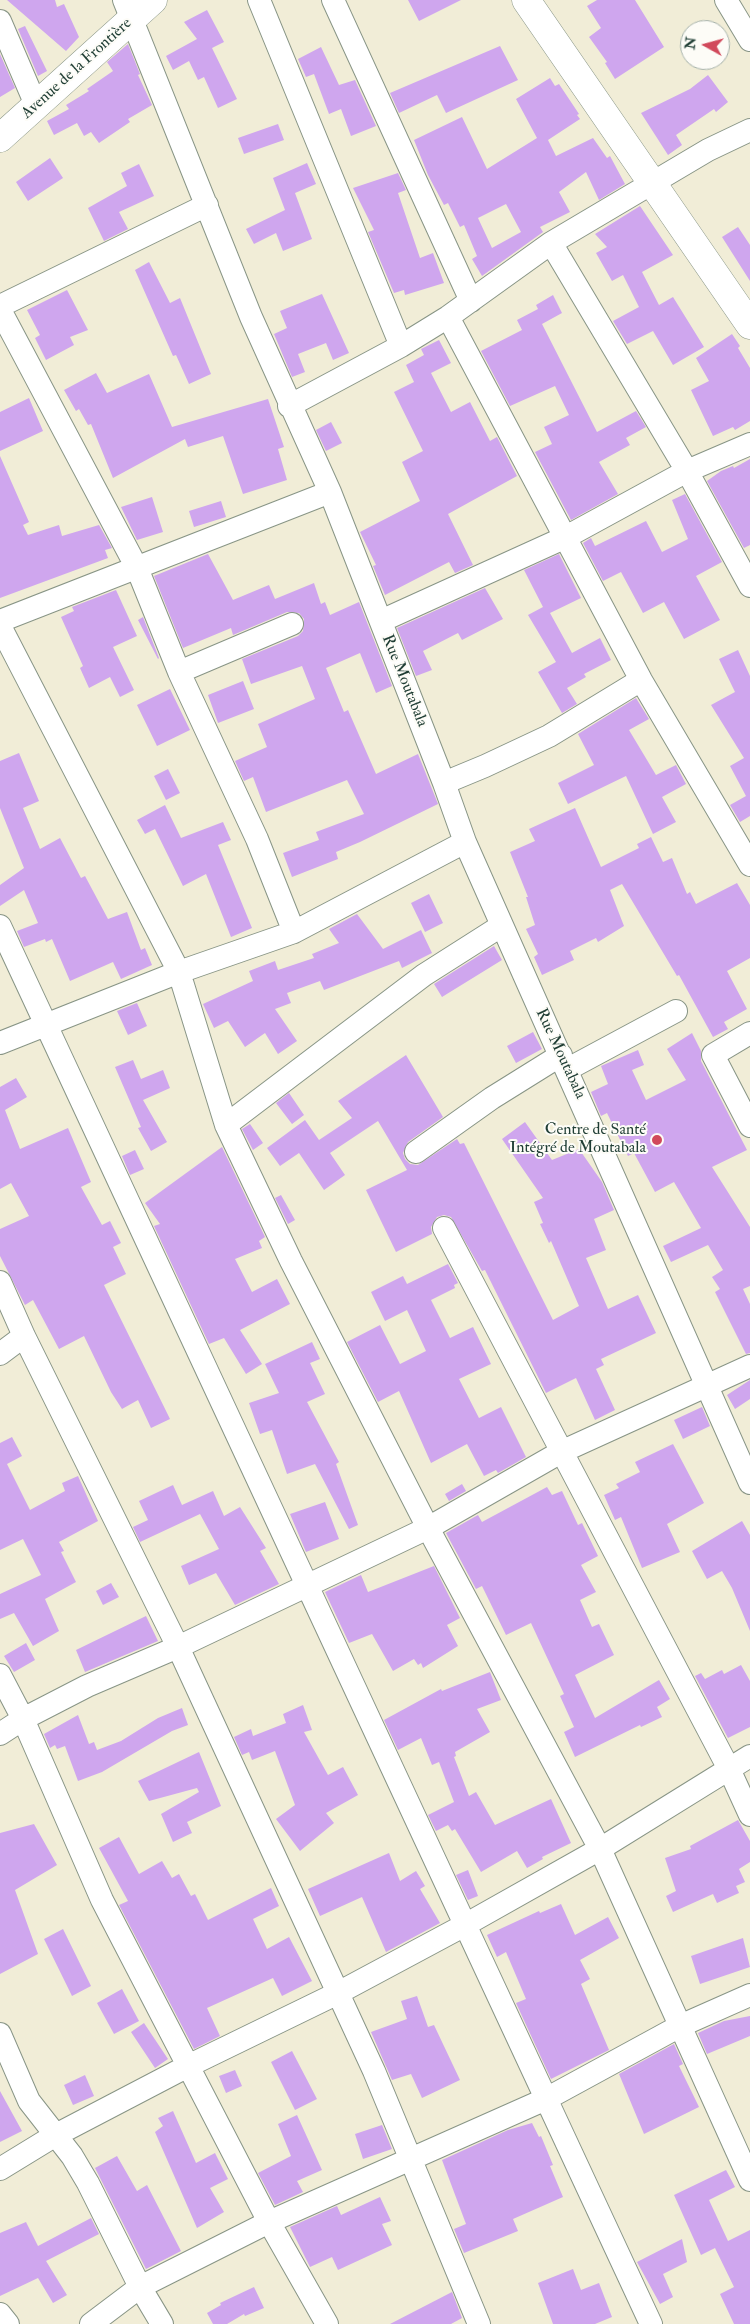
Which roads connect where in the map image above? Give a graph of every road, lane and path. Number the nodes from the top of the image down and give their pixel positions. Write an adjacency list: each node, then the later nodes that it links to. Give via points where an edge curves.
1 (153, 0): 6 (street, Avenue de la Frontière)
2 (259, 0): 19 (street)
3 (333, 0): 15 (street)
4 (526, 0): 12 (street)
5 (726, 0): 8 (street)
6 (128, 10): 9 (street, Avenue de la Frontière); 13 (street, Rue Moutabala)
7 (0, 20): 9 (street)
8 (750, 40)
9 (36, 105): 11 (street, Avenue de la Frontière)
10 (750, 130): 12 (street)
11 (0, 138)
12 (652, 182): 14 (street); 18 (street)
13 (206, 205): 16 (street); 20 (street, Rue Moutabala)
14 (551, 243): 15 (street); 22 (street)
15 (470, 301): 17 (street)
16 (0, 308): 25 (street)
17 (448, 317): 19 (street); 24 (street)
18 (750, 325)
19 (401, 346): 20 (street)
20 (289, 406): 23 (street, Rue Moutabala)
21 (750, 444): 22 (street)
22 (687, 470): 24 (street); 26 (street)
23 (330, 492): 25 (street); 28 (street, Rue Moutabala)
24 (566, 537): 28 (street); 32 (street)
25 (137, 568): 27 (street); 31 (street)
26 (750, 586)
27 (0, 621)
28 (381, 622): 33 (street, Rue Moutabala)
29 (292, 624): 31 (street)
30 (0, 626): 39 (street)
31 (179, 672): 38 (street, via 257,839)
32 (641, 680): 33 (street, via 549,736); 35 (street)
33 (444, 783): 34 (street, Rue Moutabala)
34 (465, 842): 37 (street, Rue Moutabala); 38 (street)
35 (750, 865)
36 (0, 926): 41 (street)
37 (501, 926): 44 (street, Rue Moutabala); 45 (street, via 424,975)
38 (294, 932): 39 (street)
39 (180, 972): 41 (street); 45 (street)
40 (676, 1010): 44 (street)
41 (46, 1026): 43 (street); 57 (street)
42 (750, 1033): 46 (street, via 713,1055)
43 (0, 1043)
44 (564, 1062): 47 (street, via 492,1098); 53 (street, Rue Moutabala)
45 (226, 1125): 56 (street, via 291,1261)
46 (750, 1126)
47 (416, 1152)
48 (444, 1228): 54 (street)
49 (0, 1282): 50 (street)
50 (24, 1336): 51 (street); 58 (street)
51 (0, 1354)
52 (750, 1366): 53 (street)
53 (706, 1387): 54 (street); 55 (street, Rue Moutabala)
54 (561, 1452): 56 (street); 63 (street)
55 (750, 1483)
56 (428, 1528): 57 (street); 65 (street)
57 (307, 1586): 58 (street); 66 (street)
58 (178, 1647): 60 (street, via 87,1686); 67 (street)
59 (0, 1675): 60 (street)
60 (23, 1719): 61 (street); 71 (street, via 102,1900)
61 (0, 1734)
62 (750, 1756): 63 (street)
63 (729, 1769): 64 (street); 65 (street)
64 (750, 1815)
65 (600, 1849): 66 (street); 69 (street)
66 (465, 1924): 67 (street); 72 (street)
67 (338, 1993): 71 (street); 74 (street)
68 (750, 1995): 69 (street)
69 (680, 2026): 72 (street); 76 (street)
70 (0, 2034): 73 (street, via 29,2101)
71 (188, 2066): 73 (street); 77 (street)
72 (546, 2100): 74 (street); 85 (street)
73 (54, 2136): 75 (street); 78 (street, via 72,2156 88,2183)
74 (412, 2159): 77 (street); 84 (street)
75 (0, 2169)
76 (750, 2180)
77 (269, 2222): 78 (street); 83 (street)
78 (140, 2287): 81 (street); 82 (street)
79 (0, 2314): 80 (street)
80 (8, 2324)
81 (91, 2324)
82 (162, 2324)
83 (327, 2324)
84 (479, 2324)
85 (651, 2324)

